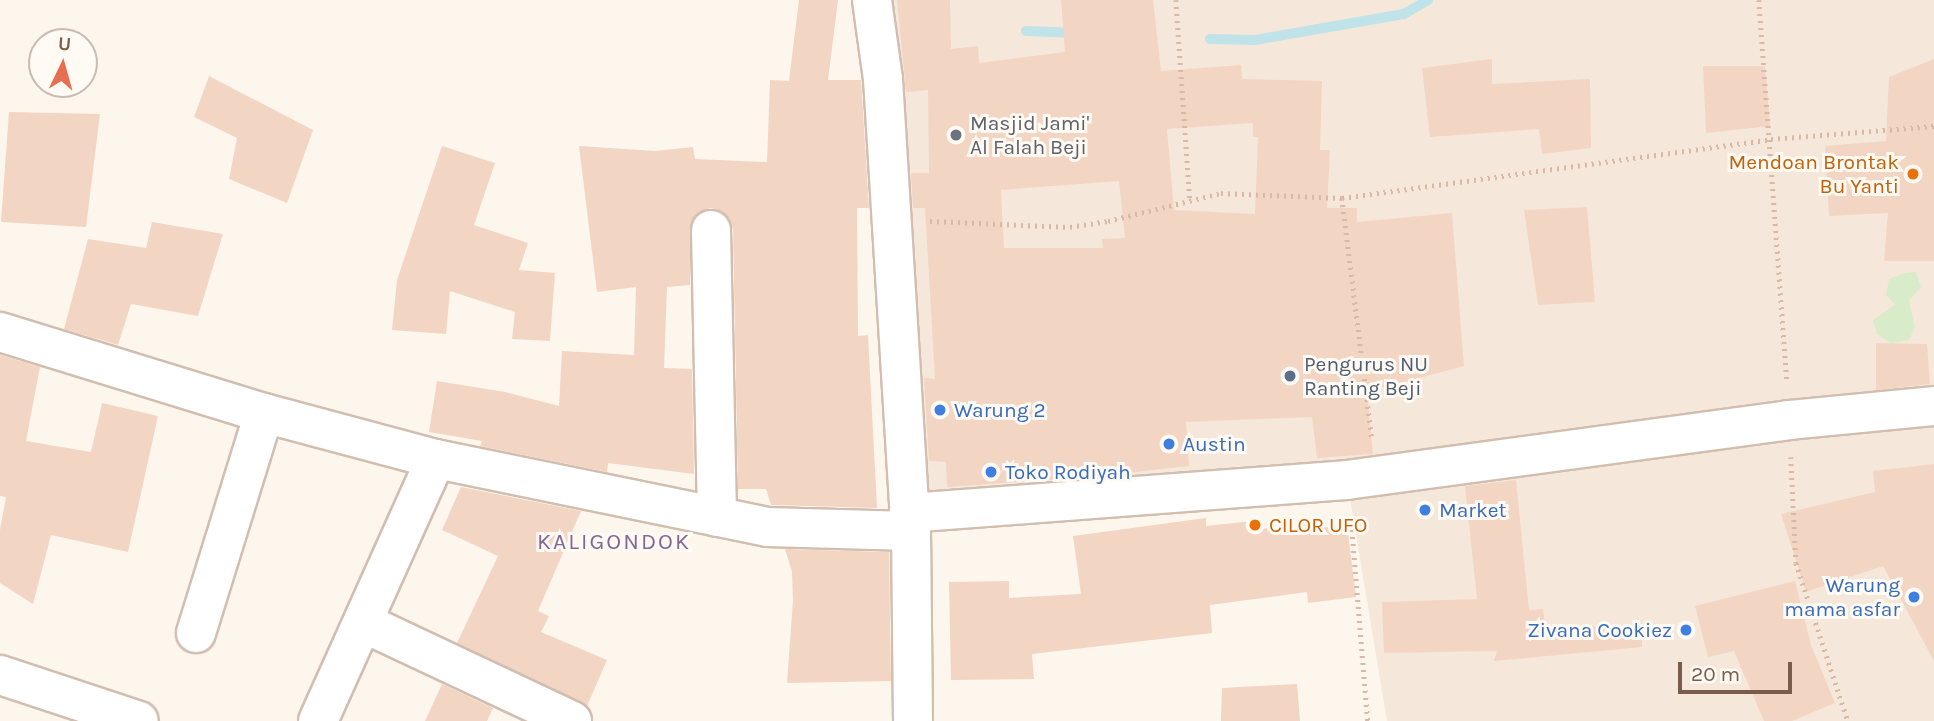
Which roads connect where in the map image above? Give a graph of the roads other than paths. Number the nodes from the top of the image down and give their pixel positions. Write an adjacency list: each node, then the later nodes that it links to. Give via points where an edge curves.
1 (873, 0): 8 (street, via 883,79)
2 (711, 230): 7 (street)
3 (0, 332): 5 (street)
4 (1934, 406): 8 (street, via 1789,420 1361,477)
5 (264, 413): 6 (street); 10 (street)
6 (436, 459): 7 (street); 9 (street)
7 (717, 517): 8 (street, via 767,527)
8 (910, 522): 15 (street)
9 (364, 623): 13 (street); 14 (street)
10 (197, 633)
11 (0, 674): 12 (street)
12 (139, 721)
13 (318, 721)
14 (572, 721)
15 (913, 721)

